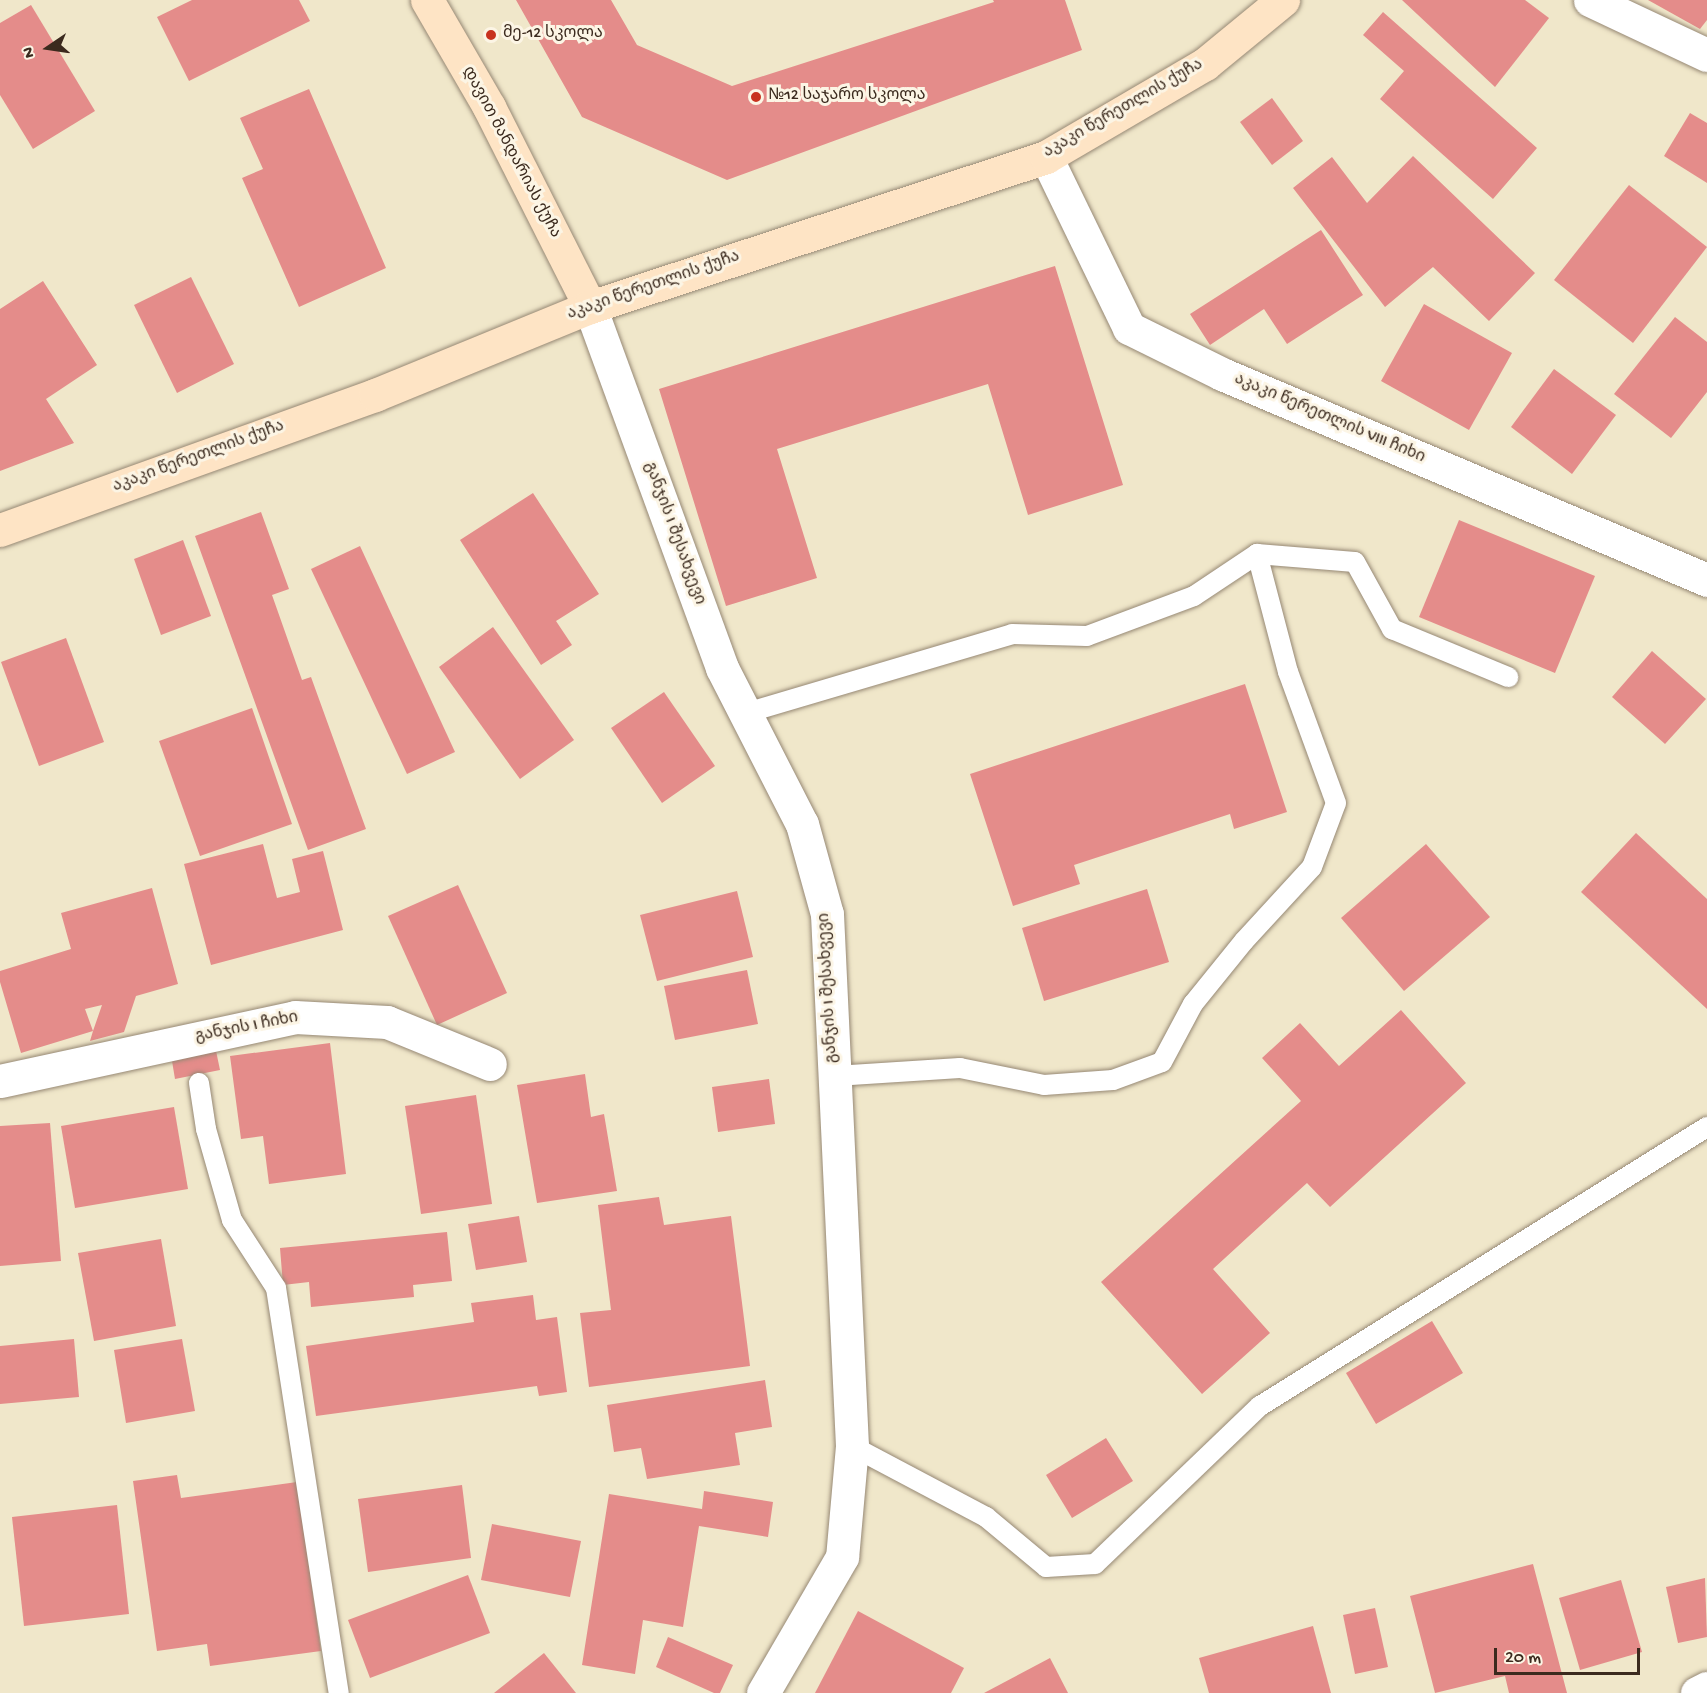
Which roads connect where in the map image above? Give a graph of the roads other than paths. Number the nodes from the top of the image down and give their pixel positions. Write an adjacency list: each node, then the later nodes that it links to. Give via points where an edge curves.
1 (427, 0): 6 (main road, დავით მანდარიას ქუჩა, via 489,106)
2 (1282, 0): 5 (main road, აკაკი წერეთლის ქუჩა, via 1205,64)
3 (1590, 0): 4 (street)
4 (1707, 55)
5 (1046, 157): 6 (main road, აკაკი წერეთლის ქუჩა); 9 (street, აკაკი წერეთლის VIII ჩიხი, via 1129,328 1222,374)
6 (590, 307): 7 (main road, აკაკი წერეთლის ქუჩა, via 375,395); 11 (street, განჯის I შესახვევი, via 722,668)
7 (0, 530)
8 (1257, 554): 10 (lane, via 1355,562 1392,628); 11 (lane, via 1194,596 1087,636 1012,634); 13 (lane, via 1288,672 1336,803 1312,867 1193,1004 1162,1062 1113,1080 1044,1085 960,1068)
9 (1707, 580)
10 (1508, 677)
11 (746, 713): 13 (street, განჯის I შესახვევი, via 802,824 827,914)
12 (490, 1064): 14 (street, განჯის I ჩიხი, via 387,1022 295,1017)
13 (835, 1076): 17 (street, განჯის I შესახვევი)
14 (0, 1081)
15 (199, 1083): 19 (lane, via 206,1130 232,1220 276,1288)
16 (1707, 1127): 17 (lane, via 1260,1406 1095,1564 1046,1567 986,1516)
17 (852, 1446): 20 (street, განჯის I შესახვევი, via 842,1557)
18 (1707, 1688): 21 (street)
19 (339, 1693)
20 (763, 1693)
21 (1697, 1693)

